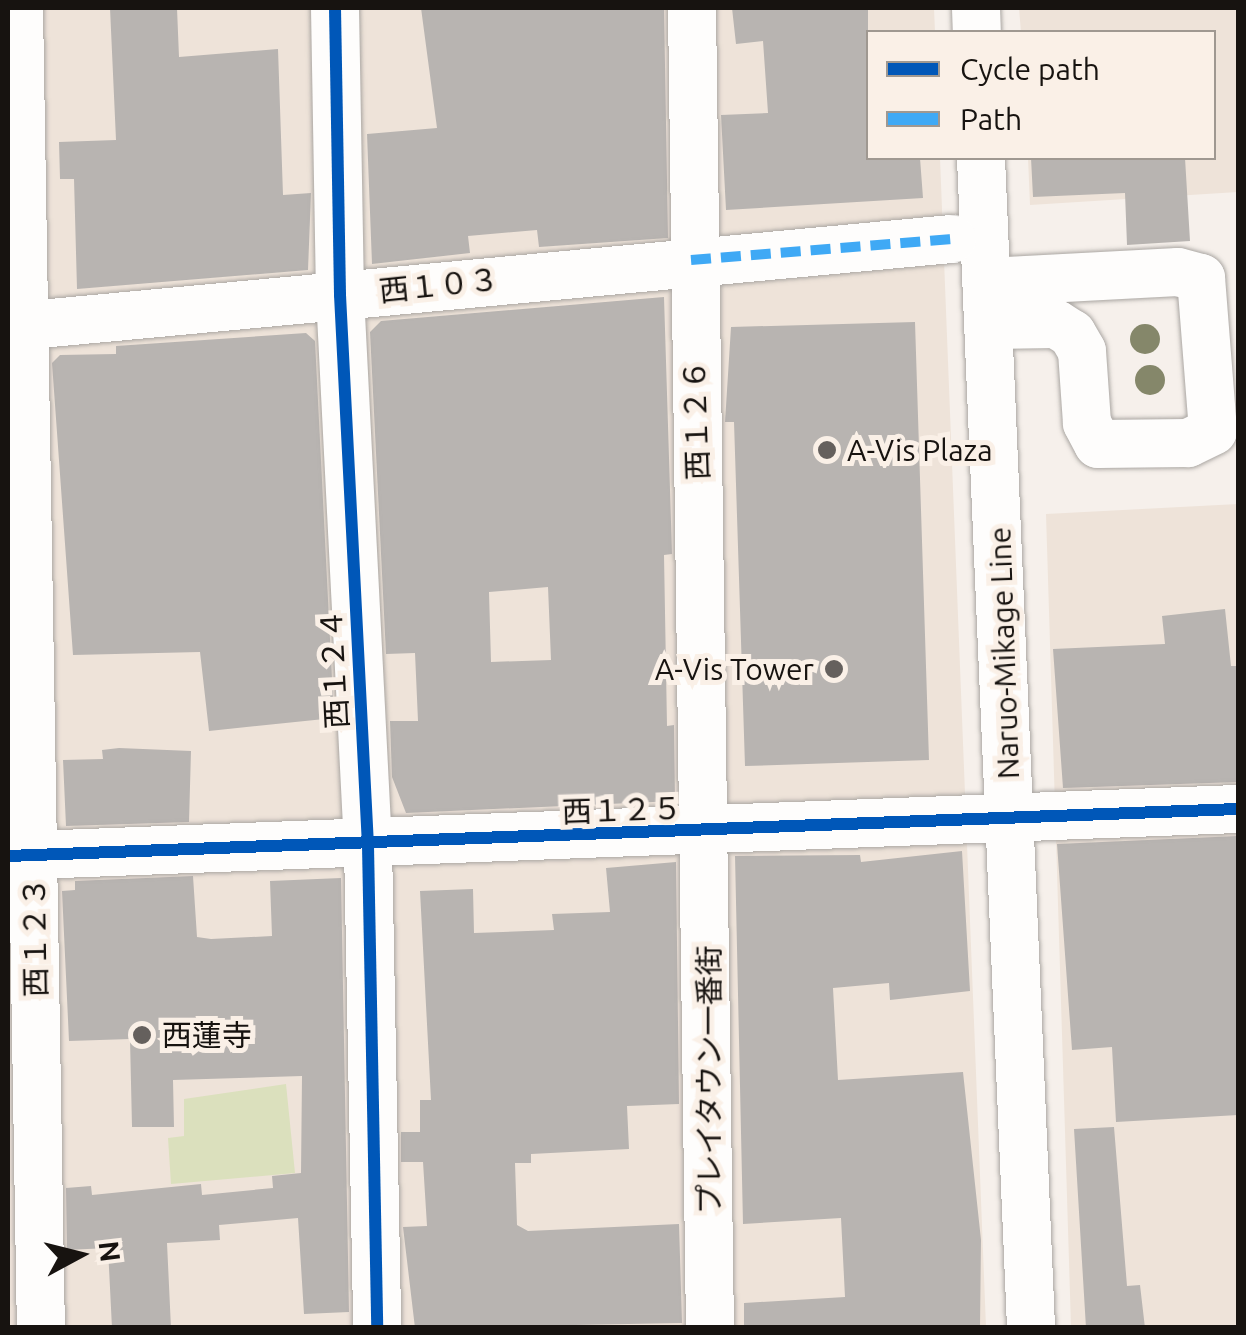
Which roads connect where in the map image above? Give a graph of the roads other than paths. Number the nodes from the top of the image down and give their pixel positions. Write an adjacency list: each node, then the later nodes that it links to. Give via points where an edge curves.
1 (20, 8): 9 (street, 西１２３)
2 (334, 8): 7 (street, 西１２４)
3 (692, 8): 6 (street, 西１２６)
4 (982, 160): 8 (street, Naruo-Mikage Line)
5 (952, 239): 6 (street, 西１０３)
6 (692, 260): 7 (street, 西１０３); 12 (street, 西１２６)
7 (340, 295): 9 (street, 西１０３); 13 (street, 西１２４)
8 (989, 304): 8 (street, via 1178,272 1201,278 1213,431 1188,443 1098,444 1087,423 1082,351 1072,334); 11 (street, Naruo-Mikage Line)
9 (17, 326): 14 (street, 西１２３)
10 (1238, 809): 11 (street, 西１２５)
11 (1010, 819): 12 (street, 西１２５); 18 (street, Naruo-Mikage Line)
12 (708, 832): 13 (street, 西１２５); 17 (street, プレイタウン一番街)
13 (368, 846): 14 (street, 西１２５); 16 (street, 西１２４)
14 (21, 855): 15 (street, 西１２３)
15 (41, 1328)
16 (377, 1328)
17 (710, 1328)
18 (1032, 1328)

